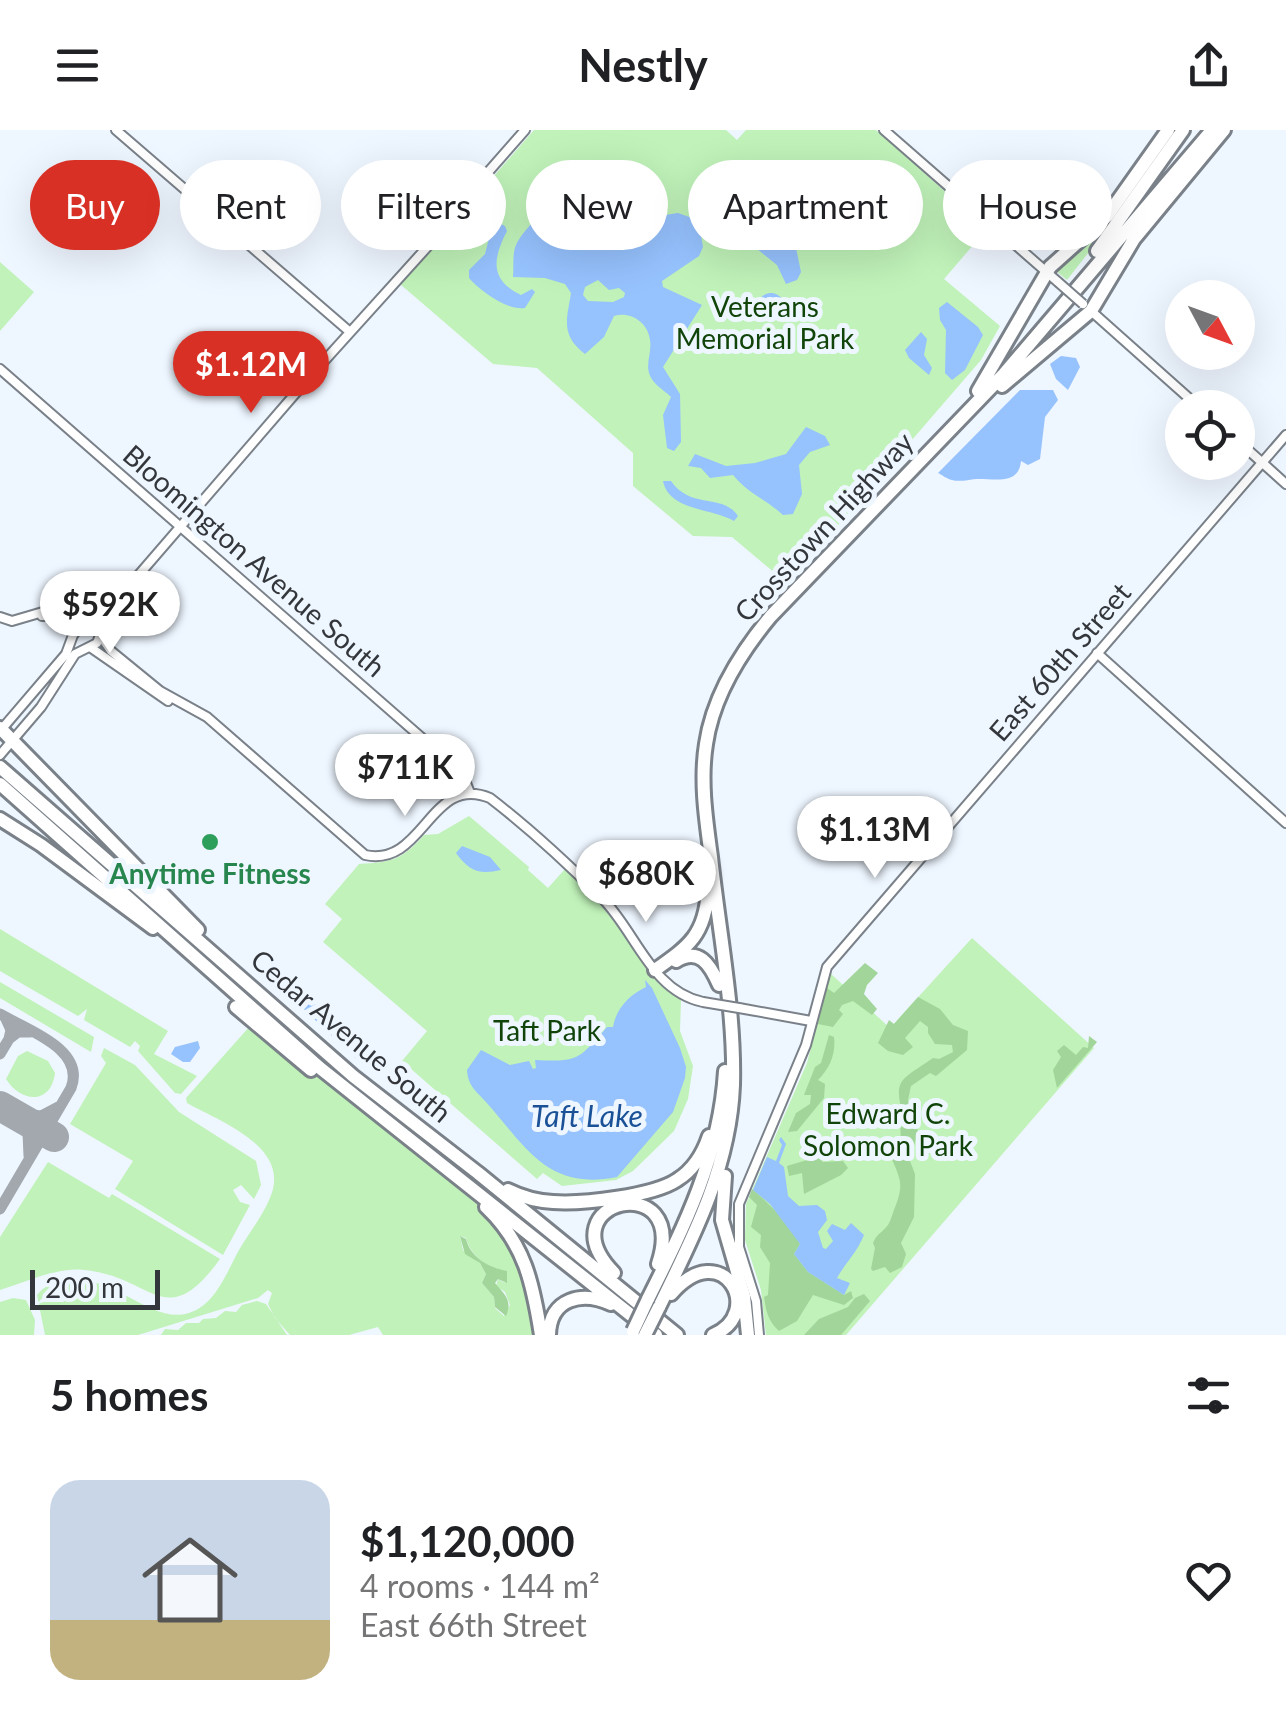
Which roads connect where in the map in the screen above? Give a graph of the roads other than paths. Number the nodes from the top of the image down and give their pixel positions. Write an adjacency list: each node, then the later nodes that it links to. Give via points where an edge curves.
1 (116, 130): 12 (street)
2 (525, 130): 12 (street)
3 (884, 130): 10 (street)
4 (1170, 130): 10 (highway)
5 (1183, 130): 9 (highway)
6 (1201, 130): 9 (highway, Crosstown Highway)
7 (1212, 130): 16 (highway, Crosstown Highway)
8 (1224, 130): 11 (highway)
9 (1097, 251): 15 (highway, Crosstown Highway)
10 (1052, 278): 11 (street, bridge); 15 (highway)
11 (1087, 308): 14 (street); 16 (highway)
12 (350, 332): 21 (street)
13 (0, 369): 21 (street, Bloomington Avenue South)
14 (1180, 390)
15 (978, 391): 39 (highway, Crosstown Highway, via 766,610 721,679 698,752)
16 (951, 430): 47 (highway, Crosstown Highway, via 770,616 747,644 718,703 706,742 704,795)
17 (1286, 435): 19 (street, East 60th Street)
18 (1255, 457): 19 (street)
19 (1262, 463): 20 (street); 28 (street, East 60th Street)
20 (1286, 484)
21 (180, 526): 22 (street); 35 (street, Bloomington Avenue South, via 462,773)
22 (111, 607): 24 (street); 25 (street)
23 (0, 620): 24 (street, via 53,610); 26 (street, via 19,624 52,615)
24 (88, 622): 25 (street); 26 (street)
25 (100, 634): 27 (street); 30 (street)
26 (74, 635): 27 (street); 31 (street, via 66,654)
27 (88, 647): 29 (street); 32 (street, via 75,654)
28 (1098, 654): 38 (street); 45 (street, East 60th Street, via 826,967)
29 (116, 664): 30 (street); 36 (street, via 200,717 363,858 388,860 404,853)
30 (140, 674): 36 (street, via 207,717 365,855 401,850)
31 (0, 730): 32 (highway)
32 (6, 748): 42 (highway)
33 (0, 768): 42 (highway, Cedar Avenue South)
34 (0, 784): 44 (highway, Cedar Avenue South)
35 (468, 793): 36 (street); 40 (street, Bloomington Avenue South, via 494,801 604,900)
36 (446, 803)
37 (0, 819): 44 (highway)
38 (1286, 823)
39 (708, 891): 40 (highway, via 698,932); 41 (highway, Crosstown Highway)
40 (656, 972): 41 (highway, via 696,956); 45 (street, bridge, via 680,994 704,1002)
41 (719, 984): 46 (highway, Crosstown Highway)
42 (267, 1000): 50 (highway, Cedar Avenue South)
43 (236, 1008): 48 (highway)
44 (256, 1010): 48 (highway, Cedar Avenue South)
45 (812, 1020): 52 (street, East 60th Street, via 739,1204 738,1247 756,1301)
46 (724, 1040): 50 (highway, via 706,1145 670,1184 558,1202 514,1193); 51 (highway, Crosstown Highway, via 712,1154)
47 (732, 1089): 51 (highway, Crosstown Highway, via 714,1186 692,1241); 52 (highway, via 721,1209)
48 (400, 1132): 49 (highway, Cedar Avenue South)
49 (425, 1151): 51 (highway, Cedar Avenue South); 53 (highway, via 516,1242)
50 (478, 1173): 51 (highway, Cedar Avenue South)
51 (643, 1320): 51 (highway, via 594,1247 597,1222 618,1204 643,1206 663,1228); 54 (highway, via 599,1298 574,1298 554,1314); 55 (highway, Cedar Avenue South); 56 (highway); 57 (highway, via 691,1274 703,1271 733,1286 738,1305 731,1323)
52 (750, 1333)
53 (541, 1335)
54 (549, 1335)
55 (677, 1335)
56 (690, 1335)
57 (713, 1335)

